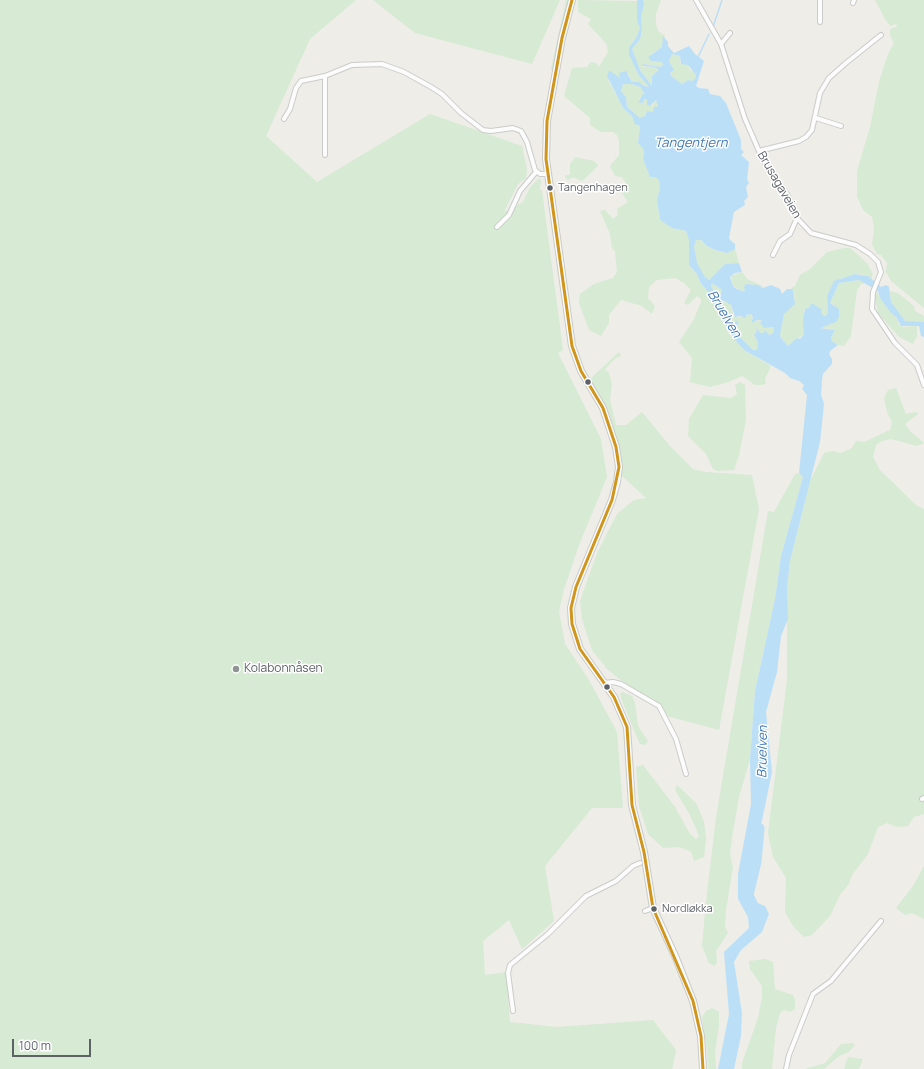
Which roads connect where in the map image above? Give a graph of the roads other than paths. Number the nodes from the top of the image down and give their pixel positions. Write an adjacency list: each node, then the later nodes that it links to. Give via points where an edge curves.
1 (572, 0): 15 (main road, via 563,32 546,121)
2 (696, 0): 7 (street, Brusagaveien)
3 (820, 0): 4 (street)
4 (820, 22)
5 (730, 33): 7 (street)
6 (882, 36): 9 (street, via 829,78 820,93)
7 (721, 44): 12 (street, Brusagaveien)
8 (325, 76): 10 (street, via 301,81 298,84); 13 (street); 14 (street, via 352,65 369,64 382,64 404,72 442,94 483,130 512,128 521,131 528,142)
9 (816, 118): 11 (street); 12 (street, via 812,130 806,137 794,143)
10 (284, 119)
11 (841, 126)
12 (759, 151): 16 (street, Brusagaveien, via 769,171 787,194)
13 (325, 155)
14 (536, 172): 15 (street); 17 (street, via 520,191 509,215)
15 (548, 174): 20 (main road, via 572,346 579,368 603,408 616,447 618,463 614,492 578,581 571,608 577,643)
16 (797, 218): 18 (street, via 790,234 780,241); 19 (street, Brusagaveien, via 811,233 864,249 880,266 881,272 873,292 872,309 895,343 917,365)
17 (498, 227)
18 (773, 255)
19 (924, 385)
20 (604, 683): 21 (street, via 621,684 659,706 676,738); 23 (main road, via 620,708 627,727 632,805 644,852)
21 (686, 774)
22 (640, 863): 26 (street, via 616,881 586,896 548,934 510,965 508,973)
23 (653, 908): 24 (street); 27 (main road, via 693,1001 701,1036)
24 (645, 910)
25 (881, 921): 28 (street, via 831,981 813,994)
26 (513, 1011)
27 (704, 1069)
28 (786, 1069)

